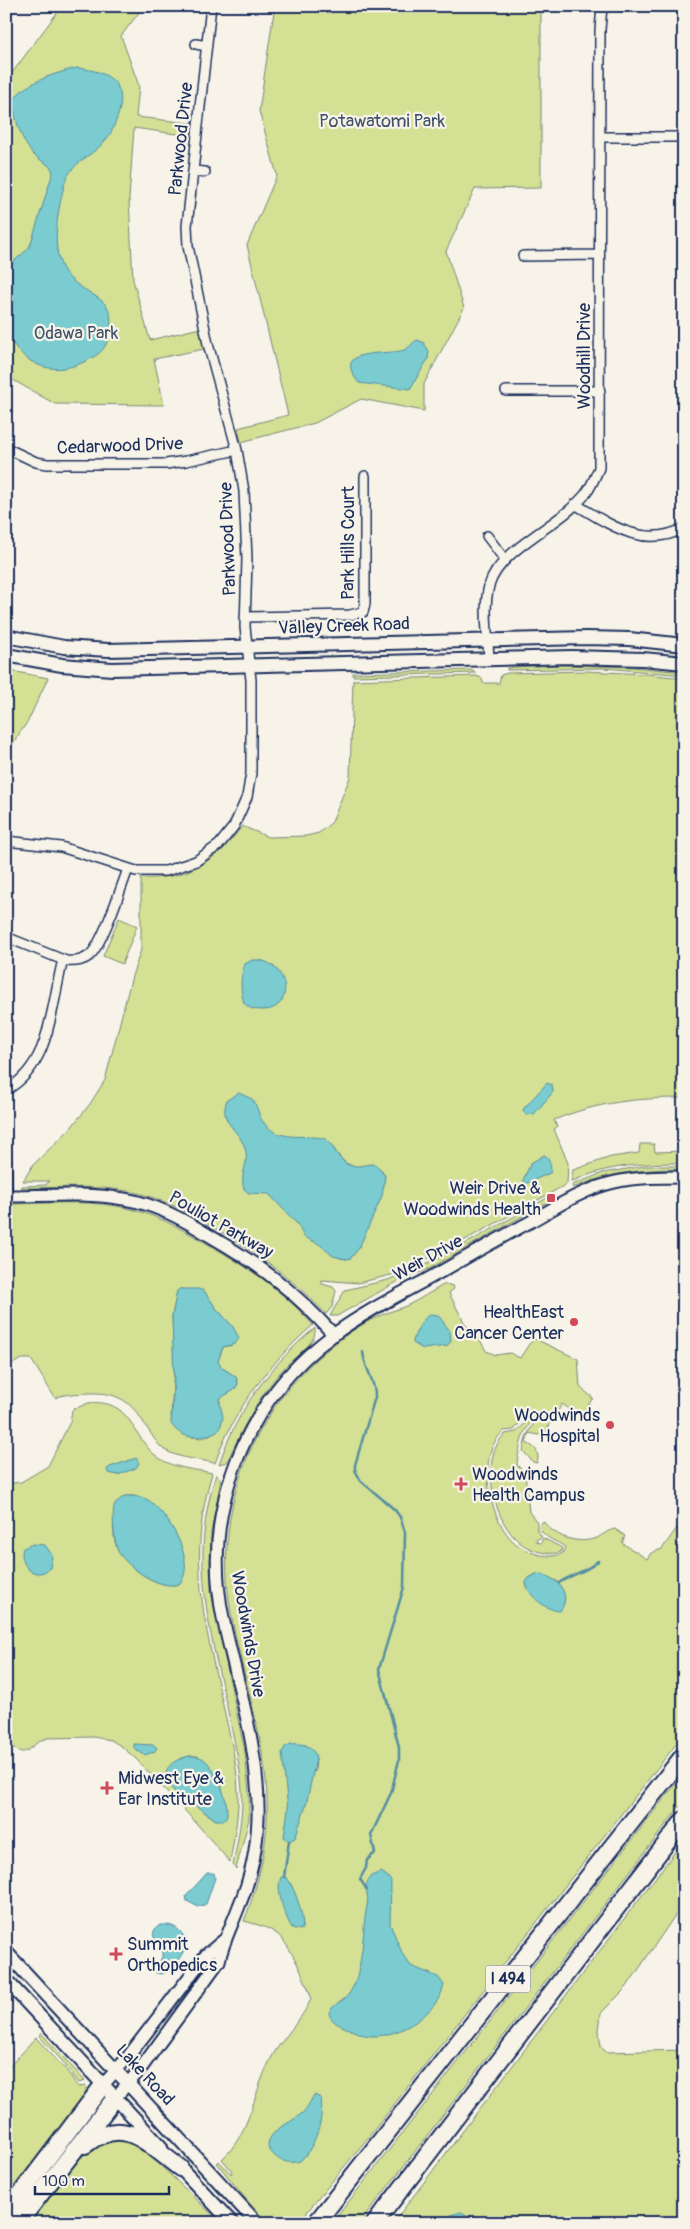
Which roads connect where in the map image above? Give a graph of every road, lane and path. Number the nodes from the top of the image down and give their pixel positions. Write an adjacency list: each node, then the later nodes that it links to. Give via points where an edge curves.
1 (211, 6): 4 (street, Parkwood Drive)
2 (602, 6): 5 (street, Woodhill Drive)
3 (196, 44): 4 (street)
4 (207, 46): 7 (street, Parkwood Drive)
5 (600, 136): 6 (street); 9 (street, Woodhill Drive)
6 (684, 137)
7 (194, 171): 8 (street); 14 (street, Parkwood Drive, via 187,226 188,246 208,344)
8 (205, 172)
9 (600, 255): 10 (street); 11 (street, Woodhill Drive)
10 (523, 256)
11 (600, 390): 12 (street); 16 (street, Woodhill Drive, via 599,468 586,493)
12 (506, 391)
13 (6, 448): 14 (street, Cedarwood Drive, via 47,464 166,464)
14 (237, 450): 20 (street, Parkwood Drive, via 246,514)
15 (365, 476): 20 (street, Park Hills Court, via 365,604 362,612)
16 (575, 504): 17 (street, via 628,533 655,537); 19 (street, Woodhill Drive)
17 (684, 528)
18 (487, 536): 19 (street)
19 (506, 560): 22 (street, Woodhill Drive, via 494,574 489,588)
20 (245, 617): 24 (street, Parkwood Drive)
21 (6, 636): 24 (main road, Valley Creek Road, via 64,647 108,650)
22 (489, 640): 23 (main road, Valley Creek Road, via 593,638); 24 (main road, Valley Creek Road); 26 (street, Woodhill Drive)
23 (684, 645)
24 (247, 647): 28 (street, Parkwood Drive)
25 (6, 655): 28 (main road, Valley Creek Road, via 102,669)
26 (489, 659): 27 (main road, Valley Creek Road, via 592,656); 28 (main road, Valley Creek Road)
27 (684, 663)
28 (250, 666): 30 (street, Parkwood Drive, via 250,779 245,804 234,826 214,849 190,864 161,872)
29 (6, 841): 30 (street, Parkwood Drive, via 61,847)
30 (128, 869): 32 (street, via 94,951 82,960)
31 (6, 937): 32 (street)
32 (63, 960): 33 (street, via 40,1053 24,1076)
33 (6, 1090)
34 (6, 1148): 36 (street)
35 (684, 1177): 37 (street, Weir Drive, via 626,1180 580,1194)
36 (7, 1196): 37 (street, Pouliot Parkway, via 114,1197 165,1211 266,1270 295,1294)
37 (334, 1335): 40 (street, Woodwinds Drive, via 296,1367 262,1410 238,1457 222,1511 219,1591 253,1751 258,1798 252,1868)
38 (684, 1755): 53 (highway, I 494)
39 (684, 1820): 54 (highway, I 494)
40 (224, 1940): 43 (street, Woodwinds Drive, via 206,1955); 44 (street, Woodwinds Drive, via 215,1967)
41 (6, 1952): 43 (main road, Lake Road)
42 (6, 1980): 45 (main road, Lake Road)
43 (116, 2071): 44 (main road, Lake Road); 45 (street, Woodwinds Drive)
44 (128, 2083): 46 (street, Woodwinds Drive); 52 (main road, Lake Road)
45 (103, 2086): 46 (main road, Lake Road); 49 (highway)
46 (115, 2098): 47 (highway); 48 (main road, Lake Road)
47 (66, 2161): 48 (highway, via 100,2134 116,2131 135,2135); 50 (highway)
48 (180, 2168): 51 (main road, Lake Road)
49 (6, 2213)
50 (18, 2223)
51 (232, 2223)
52 (257, 2223)
53 (316, 2223)
54 (376, 2223)

